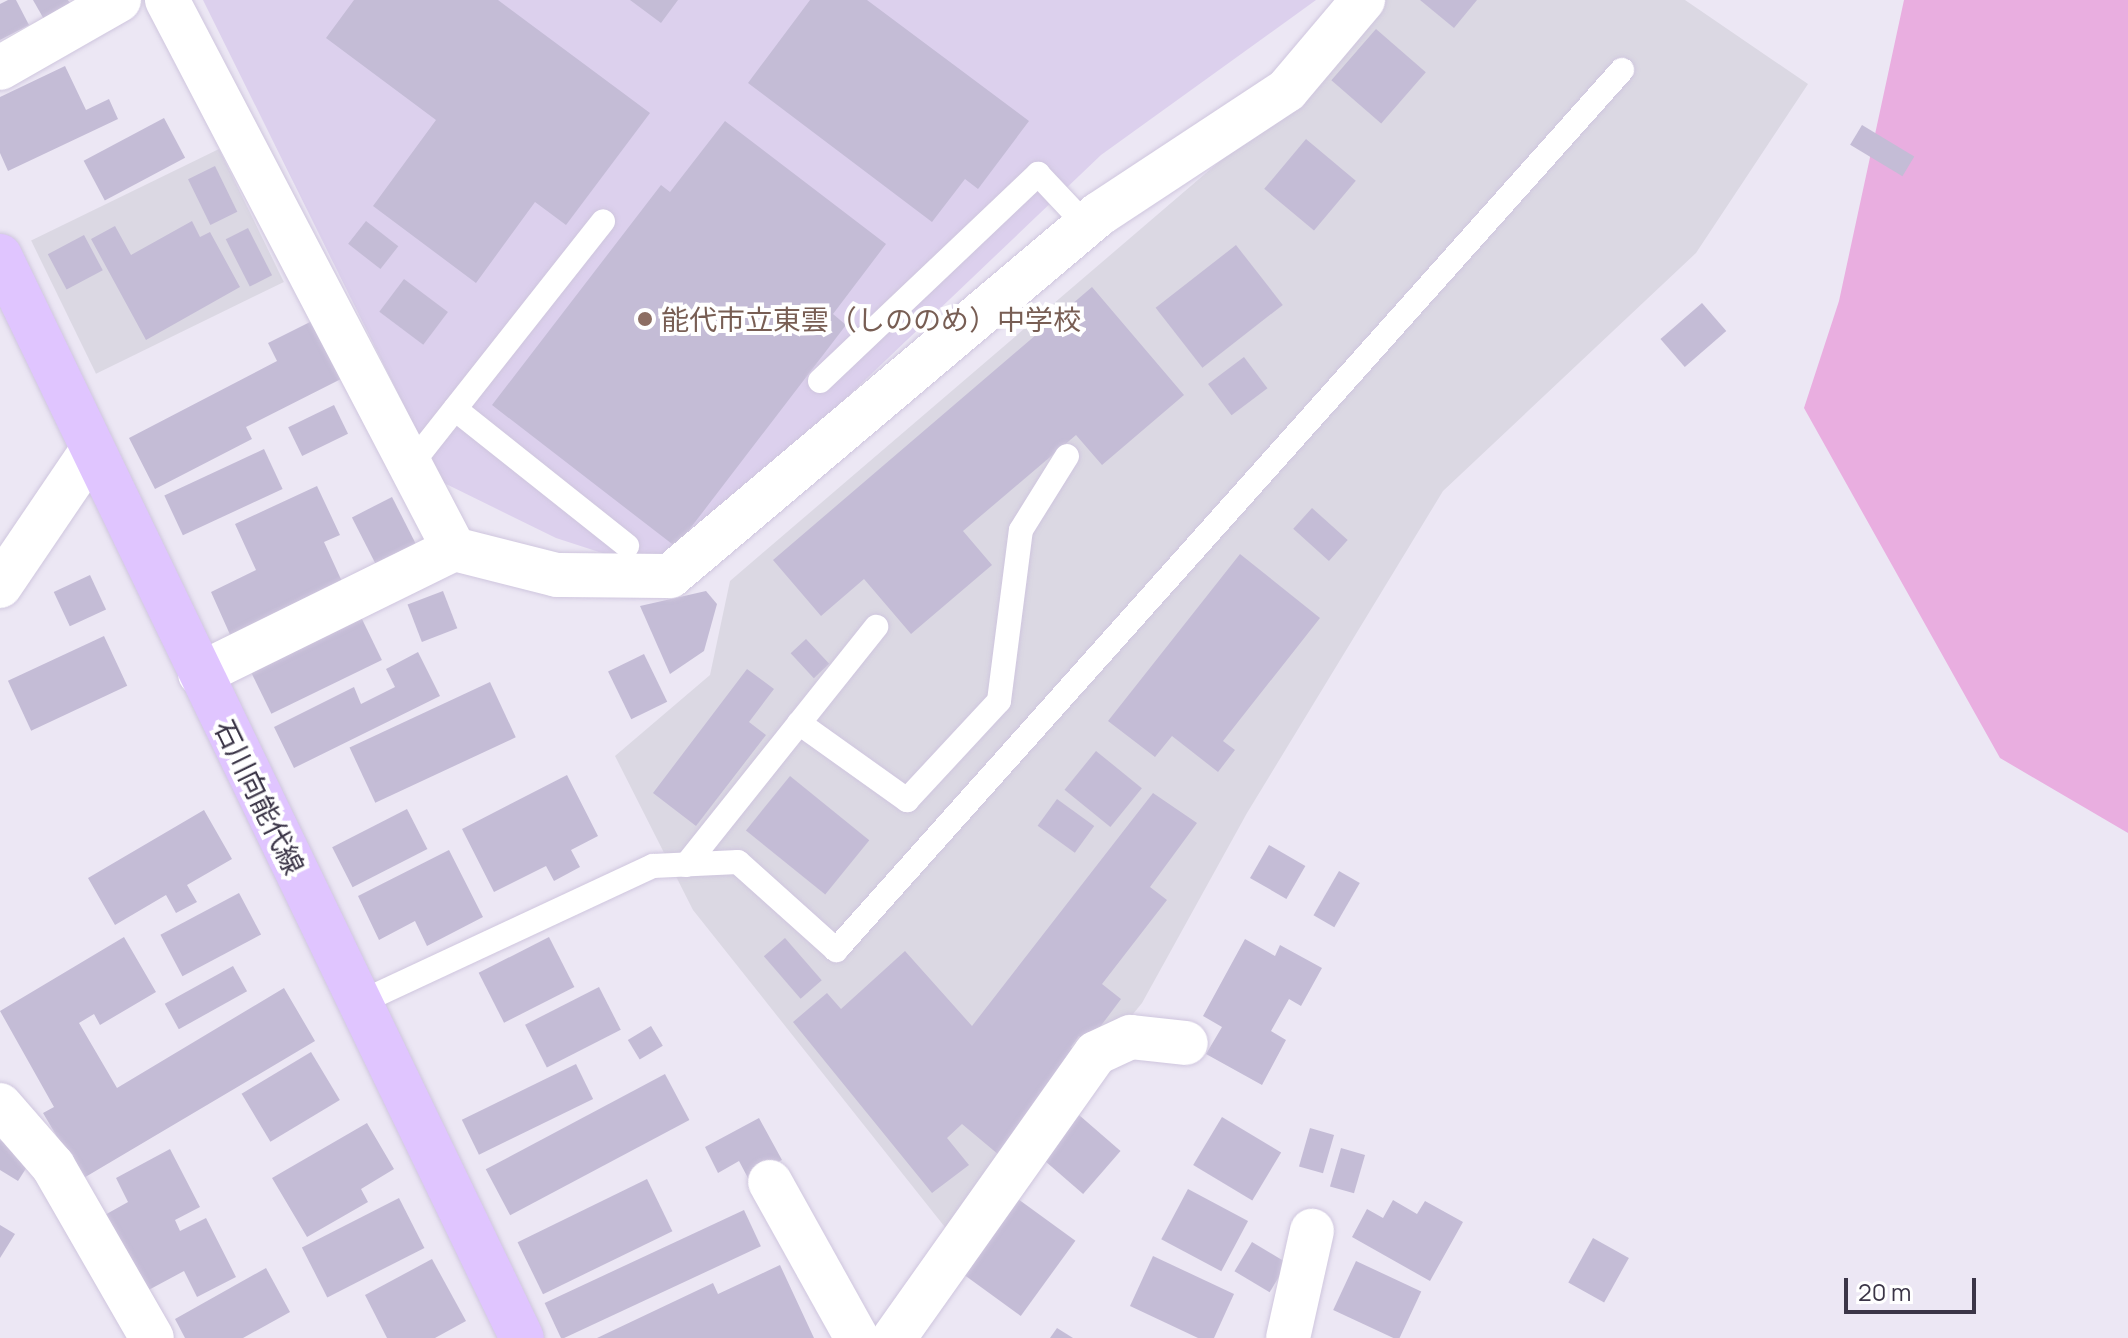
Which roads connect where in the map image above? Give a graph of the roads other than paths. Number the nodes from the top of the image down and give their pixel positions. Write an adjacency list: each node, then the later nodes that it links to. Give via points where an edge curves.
1 (119, 0): 4 (street)
2 (167, 0): 13 (street)
3 (1363, 0): 7 (street, via 1287,90)
4 (0, 68)
5 (1622, 70): 20 (lane, via 836,950 738,862)
6 (603, 221): 10 (lane)
7 (1086, 225): 9 (lane, via 1038,174); 15 (street, via 670,576 557,575)
8 (0, 256): 11 (main road, 石川向能代線)
9 (820, 381)
10 (455, 409): 13 (lane); 14 (lane)
11 (92, 450): 16 (street); 18 (main road, 石川向能代線)
12 (1067, 456): 19 (lane, via 1021,530 999,701 907,800)
13 (409, 467): 15 (street)
14 (627, 546)
15 (454, 549): 18 (street)
16 (0, 586)
17 (876, 627): 19 (lane)
18 (200, 674): 21 (main road, 石川向能代線)
19 (799, 723): 20 (lane)
20 (686, 865): 21 (lane, via 653,866)
21 (361, 1002): 27 (main road, 石川向能代線)
22 (1186, 1043): 29 (street, via 1131,1037 1096,1053)
23 (0, 1105): 26 (street, via 53,1166)
24 (770, 1182): 28 (street)
25 (1312, 1231): 30 (street)
26 (152, 1338)
27 (522, 1338)
28 (857, 1338)
29 (894, 1338)
30 (1288, 1338)

